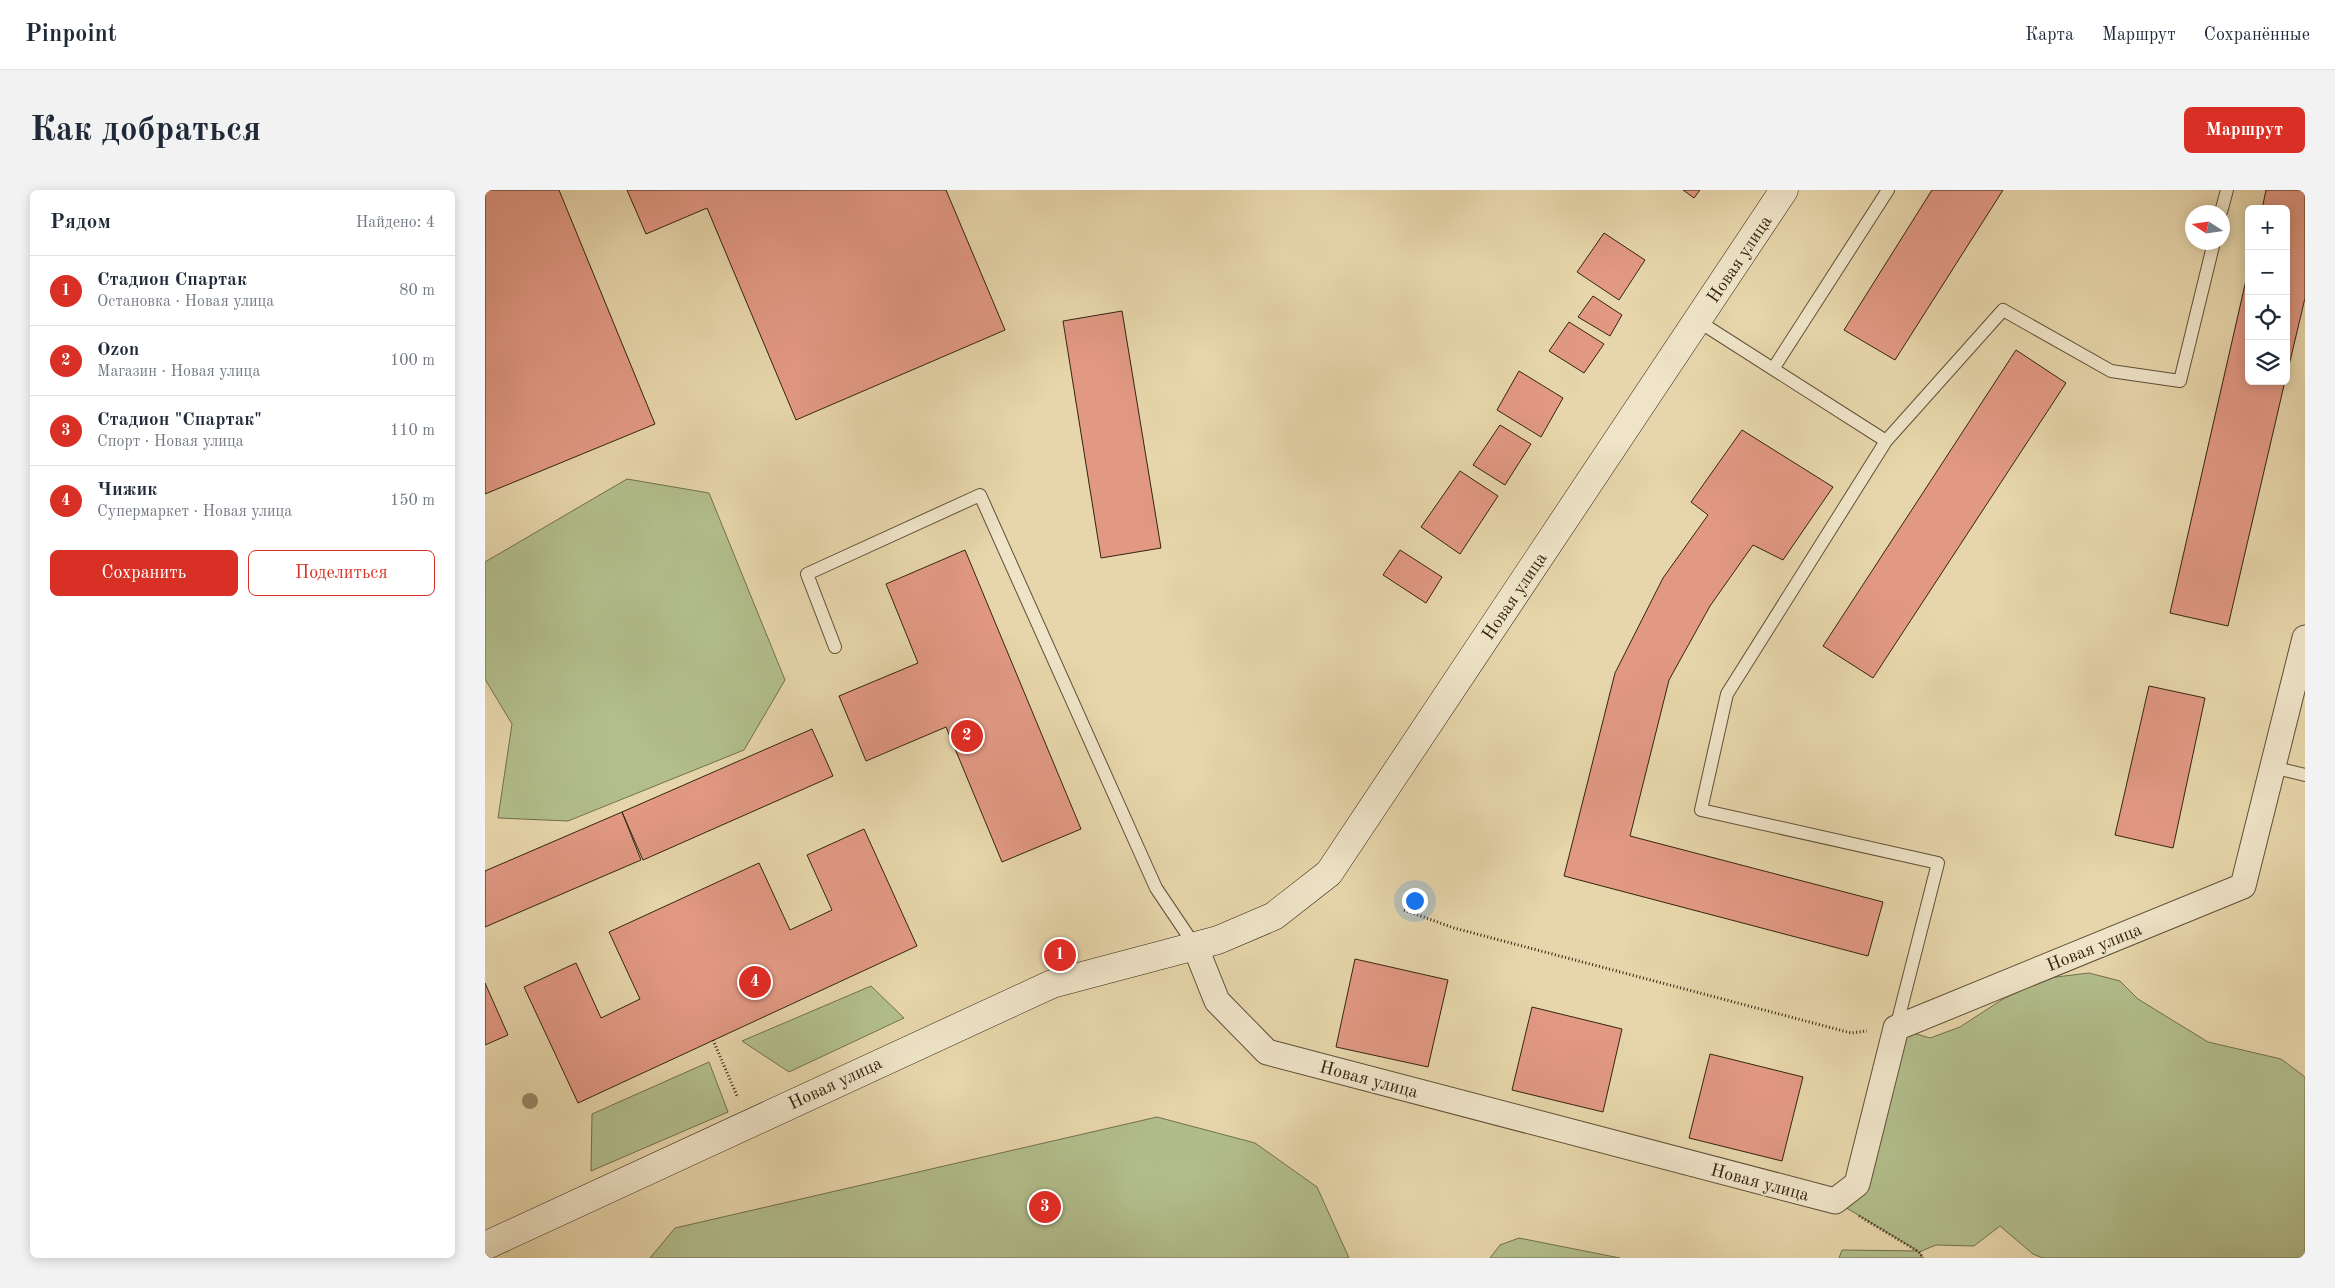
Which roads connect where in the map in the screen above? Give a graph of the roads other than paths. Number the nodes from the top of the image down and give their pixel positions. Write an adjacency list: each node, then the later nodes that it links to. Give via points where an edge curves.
1 (1784, 190): 6 (street, Новая улица)
2 (1888, 190): 7 (lane)
3 (2227, 190): 4 (lane)
4 (2223, 205)
5 (2212, 250): 8 (lane, via 2180,380 2111,371 2003,310)
6 (1698, 321): 7 (lane); 13 (street, Новая улица, via 1329,873 1275,916)
7 (1773, 369): 8 (lane)
8 (1886, 441): 14 (lane, via 1727,694 1701,810 1938,863)
9 (2305, 638): 11 (street)
10 (835, 648): 13 (lane, via 807,574 980,495 1156,888)
11 (2272, 767): 12 (lane); 14 (street, Новая улица, via 2243,886)
12 (2305, 775)
13 (1195, 946): 14 (street, Новая улица, via 1217,1001 1267,1052 1835,1201 1857,1184); 15 (street, Новая улица, via 1052,984)
14 (1896, 1028)
15 (485, 1246)

